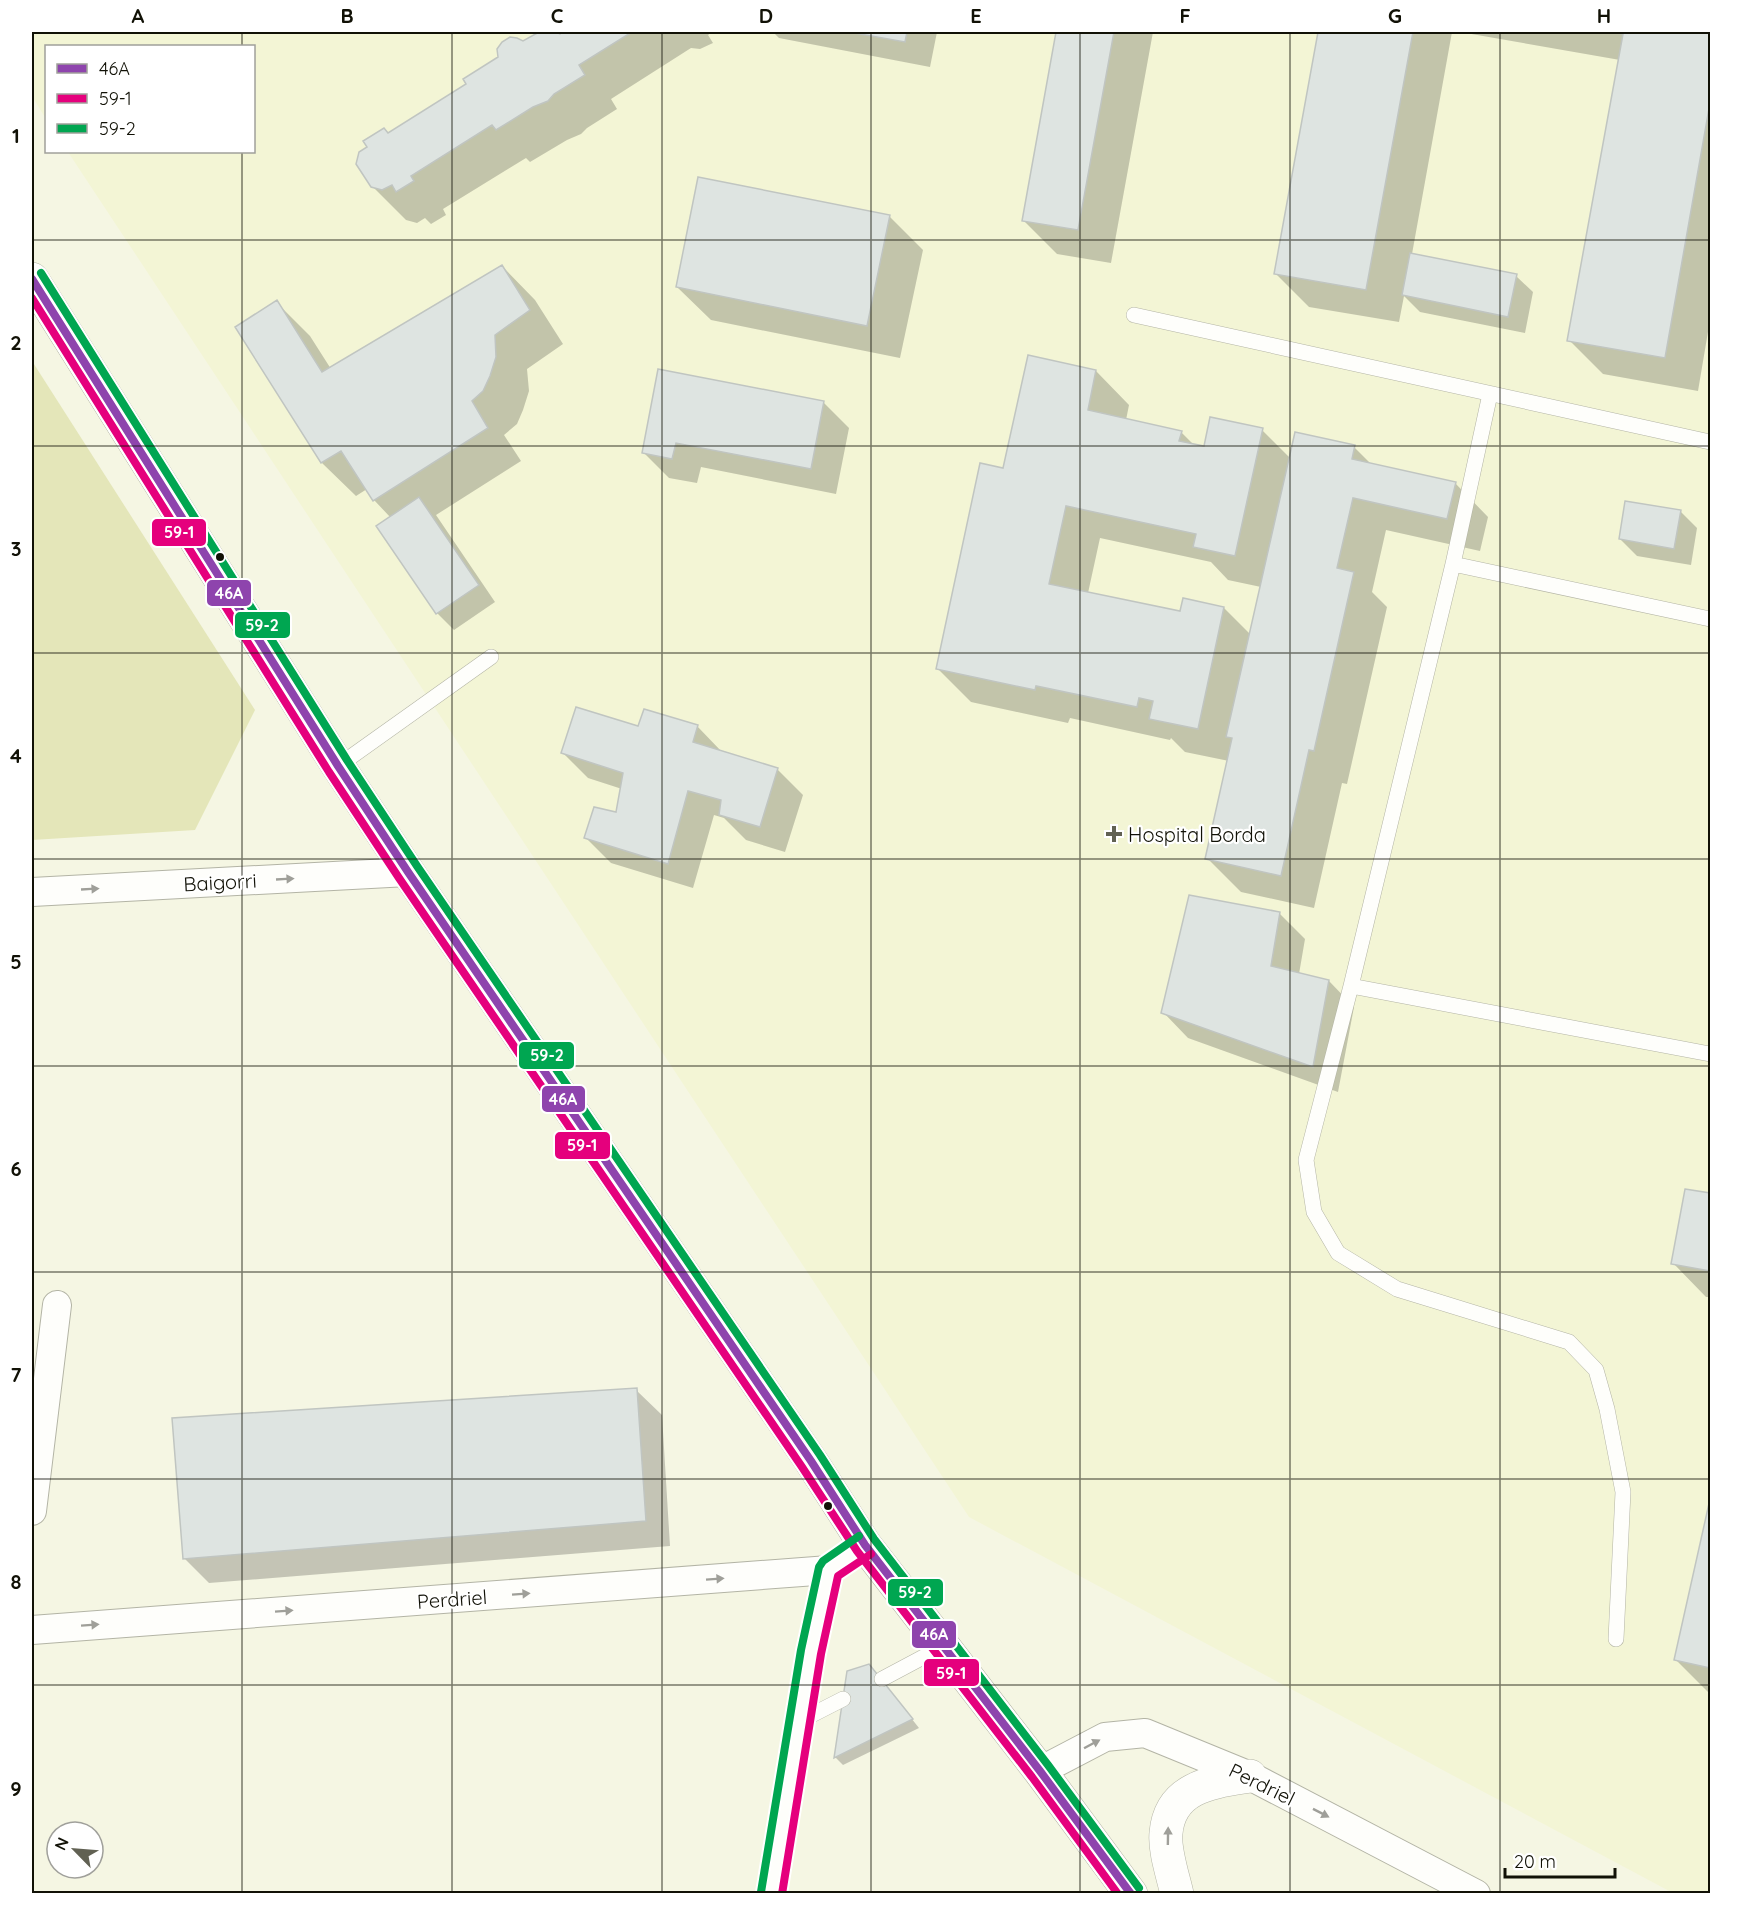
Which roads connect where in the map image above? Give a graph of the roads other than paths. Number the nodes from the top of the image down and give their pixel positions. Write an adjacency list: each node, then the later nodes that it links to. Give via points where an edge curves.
1 (32, 279): 8 (main road)
2 (1134, 315): 3 (lane)
3 (1490, 394): 4 (lane); 5 (lane)
4 (1710, 442)
5 (1453, 564): 6 (lane); 11 (lane)
6 (1710, 620)
7 (491, 657): 8 (lane)
8 (338, 766): 9 (main road)
9 (408, 872): 10 (street, Baigorri, one-way to 9); 15 (main road)
10 (32, 892)
11 (1351, 986): 12 (lane); 18 (lane, via 1306,1160 1314,1212 1338,1253 1397,1289 1569,1342 1596,1370 1623,1492)
12 (1710, 1054)
13 (57, 1305): 14 (street)
14 (32, 1511)
15 (865, 1545): 16 (street); 19 (main road)
16 (829, 1570): 17 (street, Perdriel, one-way to 16); 22 (street)
17 (32, 1630)
18 (1616, 1639)
19 (944, 1646): 20 (lane); 23 (main road)
20 (882, 1678)
21 (843, 1699): 22 (lane)
22 (800, 1721): 25 (street)
23 (1040, 1771): 24 (street, Perdriel, one-way to 24, via 1105,1737 1145,1733); 26 (main road)
24 (1250, 1776): 27 (main road, one-way to 24, via 1166,1834 1172,1811 1183,1796 1199,1787); 28 (street, Perdriel, one-way to 28)
25 (771, 1893)
26 (1131, 1893)
27 (1177, 1893)
28 (1476, 1893)

